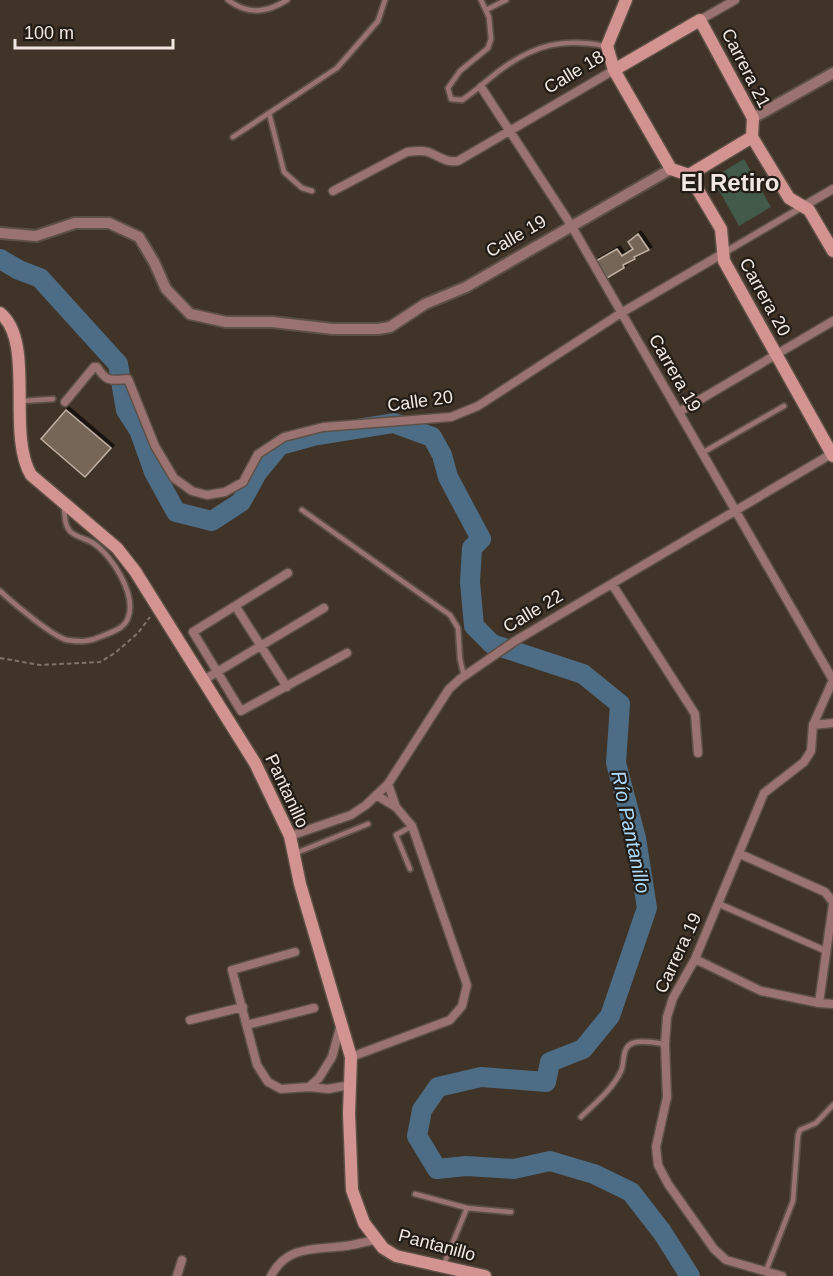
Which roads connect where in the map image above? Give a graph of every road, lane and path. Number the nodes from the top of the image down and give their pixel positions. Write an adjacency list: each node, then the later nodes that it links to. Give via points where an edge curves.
1 (228, 0): 2 (lane, via 256,11 274,8)
2 (286, 0)
3 (385, 0): 14 (lane, via 378,21 337,68)
4 (481, 0): 8 (lane)
5 (506, 0): 8 (lane)
6 (626, 0): 10 (main road)
7 (735, 0): 9 (street, Calle 18)
8 (486, 10): 13 (lane, via 491,39 488,48 460,71 448,88 452,99 462,100)
9 (700, 20): 11 (main road, Calle 18); 15 (main road, Carrera 21)
10 (607, 46): 11 (main road); 13 (lane, via 556,43 541,47 500,70)
11 (614, 70): 16 (street, Calle 18); 19 (main road)
12 (833, 73): 15 (street)
13 (481, 87): 16 (street, Carrera 19)
14 (269, 113): 18 (lane); 23 (lane, via 284,172 302,188)
15 (753, 118): 17 (main road, Carrera 21)
16 (510, 131): 22 (street, Calle 18, via 458,161 419,151 407,152); 25 (street, Carrera 19)
17 (752, 136): 20 (main road); 24 (main road, Carrera 21, via 789,198)
18 (232, 137)
19 (670, 168): 20 (main road); 25 (street, Calle 19)
20 (689, 175): 28 (main road, Carrera 20, via 721,228)
21 (833, 189): 24 (street, Calle 20)
22 (333, 190)
23 (312, 191)
24 (802, 207): 27 (main road, Carrera 21, via 809,210); 28 (street, Calle 20)
25 (571, 225): 26 (street, Calle 19, via 466,287 425,304 390,327 378,329 226,322 190,314 166,289 139,237 110,223 75,223 36,236); 30 (street, Carrera 19)
26 (0, 233)
27 (833, 251)
28 (722, 254): 30 (street, Calle 20); 32 (main road, Carrera 20)
29 (0, 313): 34 (main road, Pantanillo, via 14,334)
30 (621, 313): 35 (street, Calle 20, via 478,406 451,417 323,427 284,437 258,454 243,482 225,492 207,495 192,491 174,478 155,446 128,379 109,380 94,367); 37 (street, Carrera 19)
31 (833, 321): 32 (street)
32 (776, 355): 37 (street); 39 (main road, Carrera 20)
33 (53, 399): 34 (lane)
34 (19, 401): 40 (main road, Pantanillo, via 26,467)
35 (66, 402)
36 (784, 406): 38 (lane)
37 (678, 412): 38 (street, Carrera 19)
38 (702, 453): 42 (street, Carrera 19)
39 (833, 454): 42 (street, Calle 22)
40 (63, 501): 45 (lane, via 68,529 104,552 119,573 129,595 128,620 96,639 61,639); 47 (main road, Pantanillo, via 117,548)
41 (302, 510): 53 (lane, via 450,615 458,628)
42 (735, 511): 44 (street, Calle 22); 54 (street, Carrera 19)
43 (288, 573): 46 (street)
44 (612, 584): 53 (street, Calle 22); 59 (street, via 695,714)
45 (0, 591)
46 (236, 607): 49 (street); 52 (street, via 193,632)
47 (157, 608): 51 (path, via 138,633 100,662 40,665); 55 (main road, Pantanillo)
48 (324, 608): 49 (street)
49 (261, 646): 52 (street); 56 (street)
50 (348, 653): 56 (street)
51 (0, 658)
52 (216, 671): 55 (street); 56 (street, via 241,711)
53 (464, 676): 60 (street, Calle 22, via 449,689)
54 (833, 680): 58 (street, Carrera 19)
55 (202, 681): 65 (main road, Pantanillo, via 255,764)
56 (287, 687)
57 (833, 723): 58 (street)
58 (813, 724): 67 (street, Carrera 19, via 810,752 804,762 764,793)
59 (698, 753)
60 (388, 784): 61 (street, Calle 22); 62 (street)
61 (376, 795): 62 (street); 65 (street, Calle 22, via 351,815)
62 (396, 807): 64 (street)
63 (368, 824): 66 (lane)
64 (412, 826): 68 (lane, via 396,835); 82 (street, via 467,985 462,1006 450,1020)
65 (290, 836): 66 (main road, Pantanillo)
66 (294, 854): 79 (main road, Pantanillo)
67 (740, 854): 69 (street, via 825,892); 70 (street, Carrera 19)
68 (410, 869)
69 (833, 903): 71 (street)
70 (719, 904): 71 (street); 73 (street, Carrera 19)
71 (830, 951): 74 (street)
72 (295, 952): 76 (street, via 232,970)
73 (695, 959): 74 (street, via 761,991); 81 (street, Carrera 19, via 673,998)
74 (819, 1003): 75 (street)
75 (833, 1004)
76 (243, 1007): 78 (street); 80 (street)
77 (314, 1008): 80 (street)
78 (190, 1020)
79 (342, 1021): 82 (main road, Pantanillo); 84 (street, via 332,1057)
80 (248, 1025): 84 (street, via 257,1065 268,1082 281,1089)
81 (665, 1044): 86 (lane, via 634,1042 628,1046 622,1070); 94 (street, Carrera 19, via 667,1097 656,1147 658,1166 714,1249 726,1260)
82 (351, 1057): 83 (main road, Pantanillo)
83 (351, 1085): 84 (street); 90 (main road, Pantanillo, via 352,1190 364,1223)
84 (309, 1087)
85 (833, 1105): 93 (lane, via 798,1135 793,1201)
86 (581, 1118)
87 (415, 1194): 88 (lane)
88 (467, 1208): 89 (lane); 92 (lane)
89 (511, 1212)
90 (377, 1240): 92 (main road, Pantanillo, via 396,1256); 96 (street, via 300,1251 281,1261)
91 (182, 1260): 95 (street)
92 (443, 1267): 97 (main road, Pantanillo)
93 (766, 1271): 94 (street, Carrera 19); 98 (street, Carrera 19)
94 (751, 1272)
95 (177, 1276)
96 (271, 1276)
97 (485, 1276)
98 (782, 1276)

